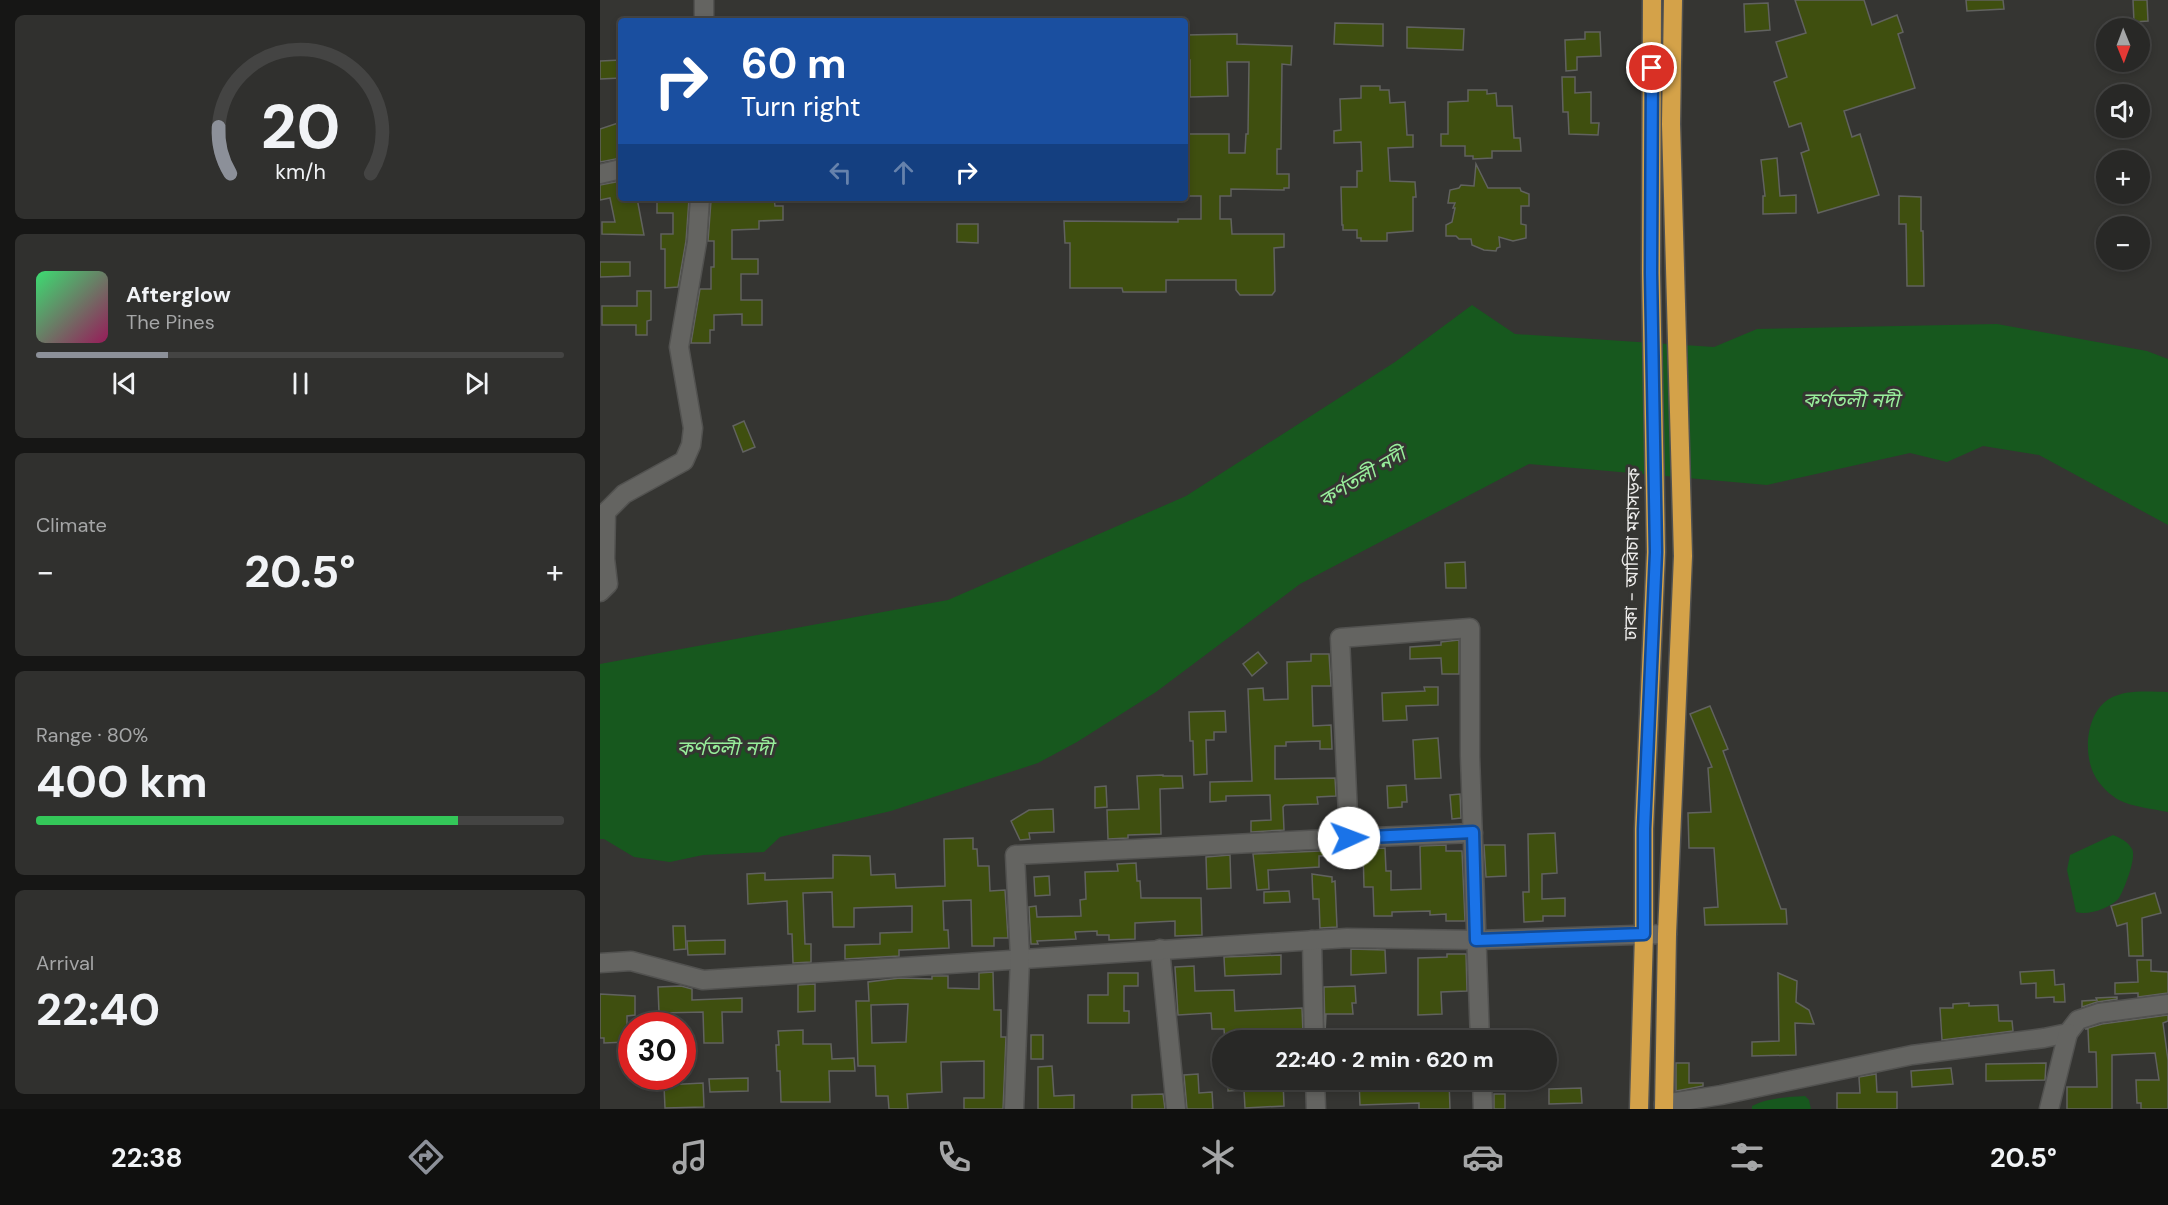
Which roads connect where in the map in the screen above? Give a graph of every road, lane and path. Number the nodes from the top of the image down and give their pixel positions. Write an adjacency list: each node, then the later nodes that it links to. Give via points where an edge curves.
1 (704, 0): 4 (street)
2 (1652, 0): 11 (highway, ঢাকা - আরিচা মহাসড়ক, via 1656,552 1644,829)
3 (1673, 0): 12 (highway, via 1671,124 1683,556)
4 (704, 18)
5 (618, 170): 6 (street)
6 (600, 174)
7 (700, 201): 8 (street, via 679,348 693,428 691,445 684,461 624,494 606,512 608,584)
8 (600, 592)
9 (1473, 832): 10 (street); 10 (street, via 1470,628 1340,638); 14 (street)
10 (1349, 838): 16 (street, via 1015,855)
11 (1644, 934): 12 (street); 14 (street); 29 (highway, ঢাকা - আরিচা মহাসড়ক)
12 (1667, 934): 24 (highway)
13 (1312, 940): 14 (street); 15 (street); 19 (street)
14 (1476, 940): 20 (street)
15 (1160, 949): 16 (street); 26 (street)
16 (1020, 958): 17 (street, via 703,980 631,960); 25 (street)
17 (600, 963)
18 (2168, 1004): 21 (street, via 2099,1013 2078,1020)
19 (1314, 1030)
20 (1480, 1030)
21 (2068, 1033): 24 (street, via 1912,1055); 30 (street)
22 (1315, 1090): 27 (street)
23 (1482, 1090): 28 (street)
24 (1664, 1106)
25 (1014, 1109)
26 (1176, 1109)
27 (1316, 1109)
28 (1483, 1109)
29 (1638, 1109)
30 (2049, 1109)

